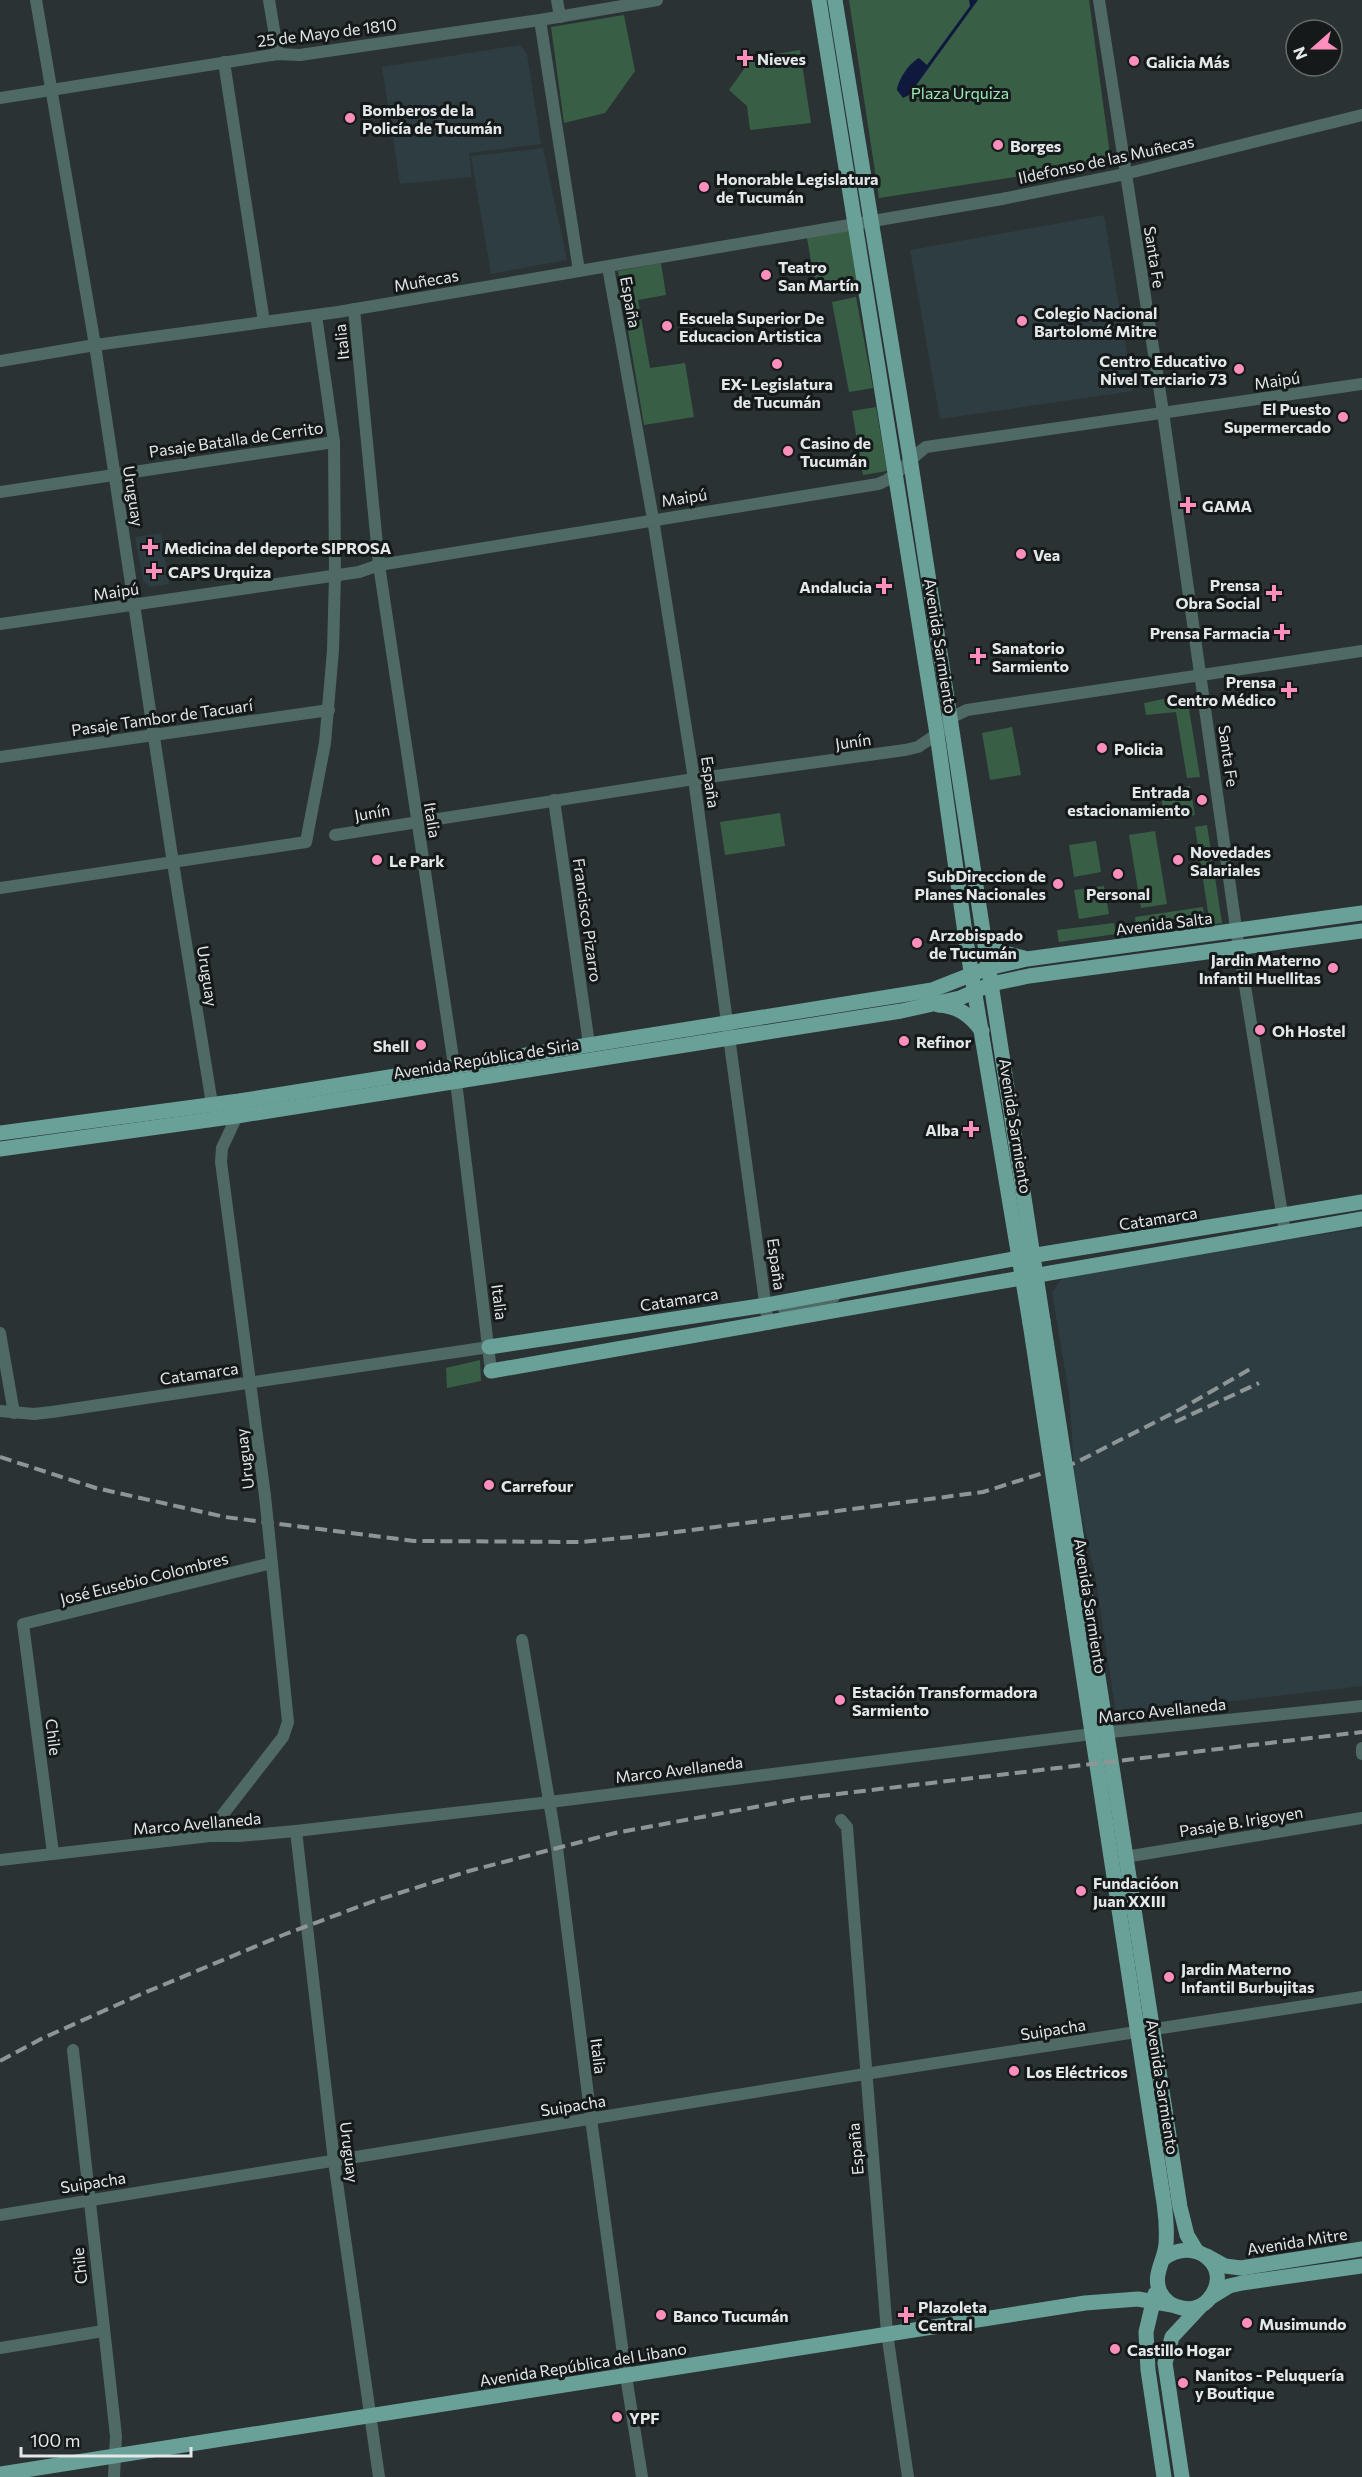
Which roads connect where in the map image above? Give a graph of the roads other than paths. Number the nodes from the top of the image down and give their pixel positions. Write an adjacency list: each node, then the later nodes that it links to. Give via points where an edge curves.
1 (36, 0): 12 (street, Uruguay)
2 (269, 0): 10 (street)
3 (557, 0): 8 (street)
4 (657, 0): 8 (street, 25 de Mayo de 1810)
5 (819, 0): 17 (main road, Avenida Sarmiento)
6 (835, 0): 16 (main road, Avenida Sarmiento)
7 (1099, 0): 15 (street, Santa Fe)
8 (560, 17): 9 (street, 25 de Mayo de 1810)
9 (540, 20): 10 (street, 25 de Mayo de 1810, via 300,55); 19 (street)
10 (278, 54): 11 (street, 25 de Mayo de 1810)
11 (224, 62): 12 (street, 25 de Mayo de 1810); 22 (street)
12 (52, 90): 13 (street, 25 de Mayo de 1810); 23 (street, Uruguay)
13 (0, 98)
14 (1362, 115): 15 (street, Ildefonso de las Muñecas)
15 (1125, 174): 16 (street, Ildefonso de las Muñecas); 26 (street, Santa Fe)
16 (872, 220): 17 (street, Ildefonso de las Muñecas); 28 (main road, Avenida Sarmiento)
17 (855, 224): 18 (street, Muñecas); 30 (main road, Avenida Sarmiento)
18 (608, 267): 19 (street, Muñecas); 32 (street, España)
19 (579, 271): 20 (street, Muñecas)
20 (354, 309): 21 (street, Muñecas); 33 (street, Italia)
21 (316, 315): 22 (street, Muñecas); 27 (street, Italia)
22 (264, 322): 23 (street, Muñecas)
23 (95, 345): 24 (street, Muñecas); 29 (street, Uruguay)
24 (0, 361)
25 (1362, 384): 26 (street, Maipú)
26 (1163, 412): 28 (street, Maipú, via 926,447); 38 (street, Santa Fe)
27 (334, 442): 29 (street, Pasaje Batalla de Cerrito); 34 (street, Italia)
28 (910, 458): 30 (street, Maipú); 40 (main road, Avenida Sarmiento)
29 (114, 474): 31 (street, Pasaje Batalla de Cerrito); 35 (street, Uruguay)
30 (896, 475): 32 (street, Maipú, via 878,484); 41 (main road, Avenida Sarmiento)
31 (0, 492)
32 (653, 519): 33 (street, Maipú); 44 (street, España)
33 (379, 565): 34 (street, Maipú); 46 (street, Italia)
34 (335, 576): 35 (street, Maipú); 39 (street, Italia)
35 (134, 605): 36 (street, Maipú); 42 (street, Uruguay)
36 (0, 624)
37 (1362, 651): 38 (street)
38 (1200, 676): 40 (street, via 967,710); 52 (street, Santa Fe)
39 (328, 710): 42 (street, Pasaje Tambor de Tacuarí); 48 (street, Italia, via 306,842)
40 (950, 718): 41 (street, Junín); 53 (main road, Avenida Sarmiento)
41 (937, 734): 44 (street, Junín, via 918,747 905,750); 54 (main road, Avenida Sarmiento)
42 (154, 735): 43 (street, Pasaje Tambor de Tacuarí); 48 (street, Uruguay)
43 (0, 757)
44 (694, 779): 45 (street, Junín); 63 (street, España)
45 (554, 800): 46 (street, Junín); 64 (street, Francisco Pizarro)
46 (417, 821): 47 (street, Junín); 65 (street, Italia)
47 (335, 835)
48 (173, 862): 49 (street); 68 (street, Uruguay)
49 (0, 888)
50 (1362, 913): 52 (main road, Avenida Salta)
51 (1362, 931): 55 (main road)
52 (1237, 932): 55 (street, Santa Fe); 56 (main road, Avenida Salta)
53 (982, 936): 56 (main road, via 1005,953); 57 (main road, Avenida Sarmiento)
54 (967, 947): 59 (main road, Avenida Sarmiento); 61 (main road, via 959,971)
55 (1239, 949): 58 (main road); 74 (street, Santa Fe)
56 (1027, 959): 57 (main road, Avenida Salta)
57 (988, 968): 59 (main road, Avenida Salta); 60 (main road, Avenida Sarmiento)
58 (1029, 976): 60 (main road); 62 (main road, via 1005,992)
59 (973, 984): 60 (main road); 61 (main road, Avenida República de Siria); 62 (main road, Avenida Sarmiento)
60 (991, 984): 62 (main road, Avenida Sarmiento)
61 (930, 998): 62 (main road, via 957,1008); 63 (main road, Avenida República de Siria)
62 (989, 1029): 75 (main road, Avenida Sarmiento)
63 (727, 1030): 64 (main road, Avenida República de Siria); 66 (main road, Avenida República de Siria); 79 (street, España)
64 (589, 1044): 65 (main road, Avenida República de Siria)
65 (454, 1065): 66 (street, Italia); 67 (main road, Avenida República de Siria)
66 (456, 1081): 69 (main road, Avenida República de Siria); 82 (street, Italia)
67 (228, 1102): 68 (main road, Avenida República de Siria); 69 (street)
68 (212, 1104): 70 (main road, Avenida República de Siria)
69 (237, 1116): 71 (main road, Avenida República de Siria); 84 (street, Uruguay, via 222,1148 221,1162)
70 (0, 1133)
71 (0, 1149)
72 (1362, 1202): 74 (main road, Catamarca)
73 (1362, 1219): 74 (main road, Catamarca)
74 (1284, 1224): 75 (main road, Catamarca); 76 (main road, Catamarca)
75 (1025, 1257): 77 (main road, Avenida Sarmiento); 79 (main road, Catamarca, via 858,1286)
76 (1067, 1268): 77 (main road, Catamarca); 80 (main road, via 1047,1281)
77 (1028, 1275): 78 (main road, Catamarca); 80 (main road, Avenida Sarmiento)
78 (987, 1284): 79 (main road, Catamarca); 80 (main road, via 1002,1285 1016,1292)
79 (767, 1315): 82 (main road, Catamarca); 83 (main road, Catamarca)
80 (1035, 1315): 88 (main road, Avenida Sarmiento, bridge)
81 (0, 1333): 86 (street)
82 (489, 1347): 83 (street, Italia); 84 (street, Catamarca)
83 (491, 1371)
84 (252, 1384): 86 (street, Catamarca, via 59,1411); 87 (street, Uruguay, bridge)
85 (0, 1411): 86 (street, Catamarca)
86 (14, 1413)
87 (272, 1563): 89 (street, José Eusebio Colombres); 100 (street, via 288,1722 283,1737)
88 (1080, 1607): 92 (main road, Avenida Sarmiento); 93 (main road, Avenida Sarmiento)
89 (23, 1624): 101 (street, Chile)
90 (522, 1640): 96 (street, Italia)
91 (1362, 1706): 93 (street, Marco Avellaneda)
92 (1092, 1734): 93 (street, Marco Avellaneda); 96 (street, Marco Avellaneda); 105 (main road, Avenida Sarmiento)
93 (1108, 1734): 102 (main road, Avenida Sarmiento)
94 (1362, 1748): 95 (street)
95 (1362, 1754)
96 (550, 1802): 99 (street, Marco Avellaneda); 108 (street, Italia)
97 (1362, 1818): 102 (street, Pasaje B. Irigoyen)
98 (841, 1820): 107 (street, España, via 847,1827)
99 (296, 1831): 100 (street, Marco Avellaneda); 109 (street, Uruguay)
100 (210, 1836): 101 (street, Marco Avellaneda)
101 (52, 1853): 103 (street, Marco Avellaneda)
102 (1125, 1857): 105 (main road, Avenida Sarmiento)
103 (0, 1860)
104 (1362, 1997): 105 (street, Suipacha)
105 (1143, 2032): 107 (street, Suipacha); 113 (main road, Avenida Sarmiento, via 1182,2219); 114 (main road, Avenida Sarmiento, via 1167,2229)
106 (73, 2050): 110 (street, Chile)
107 (865, 2074): 108 (street, Suipacha); 123 (street, España)
108 (591, 2119): 109 (street, Suipacha); 125 (street, Italia)
109 (334, 2161): 110 (street, Suipacha); 126 (street, Uruguay)
110 (89, 2200): 111 (street, Suipacha); 121 (street, Chile)
111 (0, 2215)
112 (1362, 2249): 113 (main road, Avenida Mitre, via 1242,2268 1225,2266)
113 (1200, 2252): 114 (main road, via 1178,2250); 118 (main road, via 1211,2261 1217,2279)
114 (1163, 2259): 116 (main road)
115 (1362, 2266): 118 (main road, Avenida Mitre, via 1242,2283 1229,2286)
116 (1158, 2285): 119 (main road); 120 (main road)
117 (1120, 2299): 119 (main road, Avenida República del Libano); 122 (main road, via 1138,2312); 123 (main road, Avenida República del Libano)
118 (1206, 2301): 120 (main road, via 1191,2309); 134 (main road, via 1172,2337 1165,2363)
119 (1153, 2302): 120 (main road, Avenida República del Libano); 122 (main road)
120 (1172, 2305)
121 (103, 2331): 124 (street); 127 (street, Chile)
122 (1146, 2332): 133 (main road)
123 (887, 2333): 125 (main road, Avenida República del Libano); 132 (street, España)
124 (0, 2348)
125 (626, 2376): 126 (main road, Avenida República del Libano); 131 (street, Italia)
126 (369, 2417): 127 (main road, Avenida República del Libano); 130 (street, Uruguay)
127 (115, 2457): 128 (main road, Avenida República del Libano); 129 (street, Chile)
128 (0, 2474)
129 (114, 2477)
130 (379, 2477)
131 (642, 2477)
132 (908, 2477)
133 (1164, 2477)
134 (1182, 2477)

